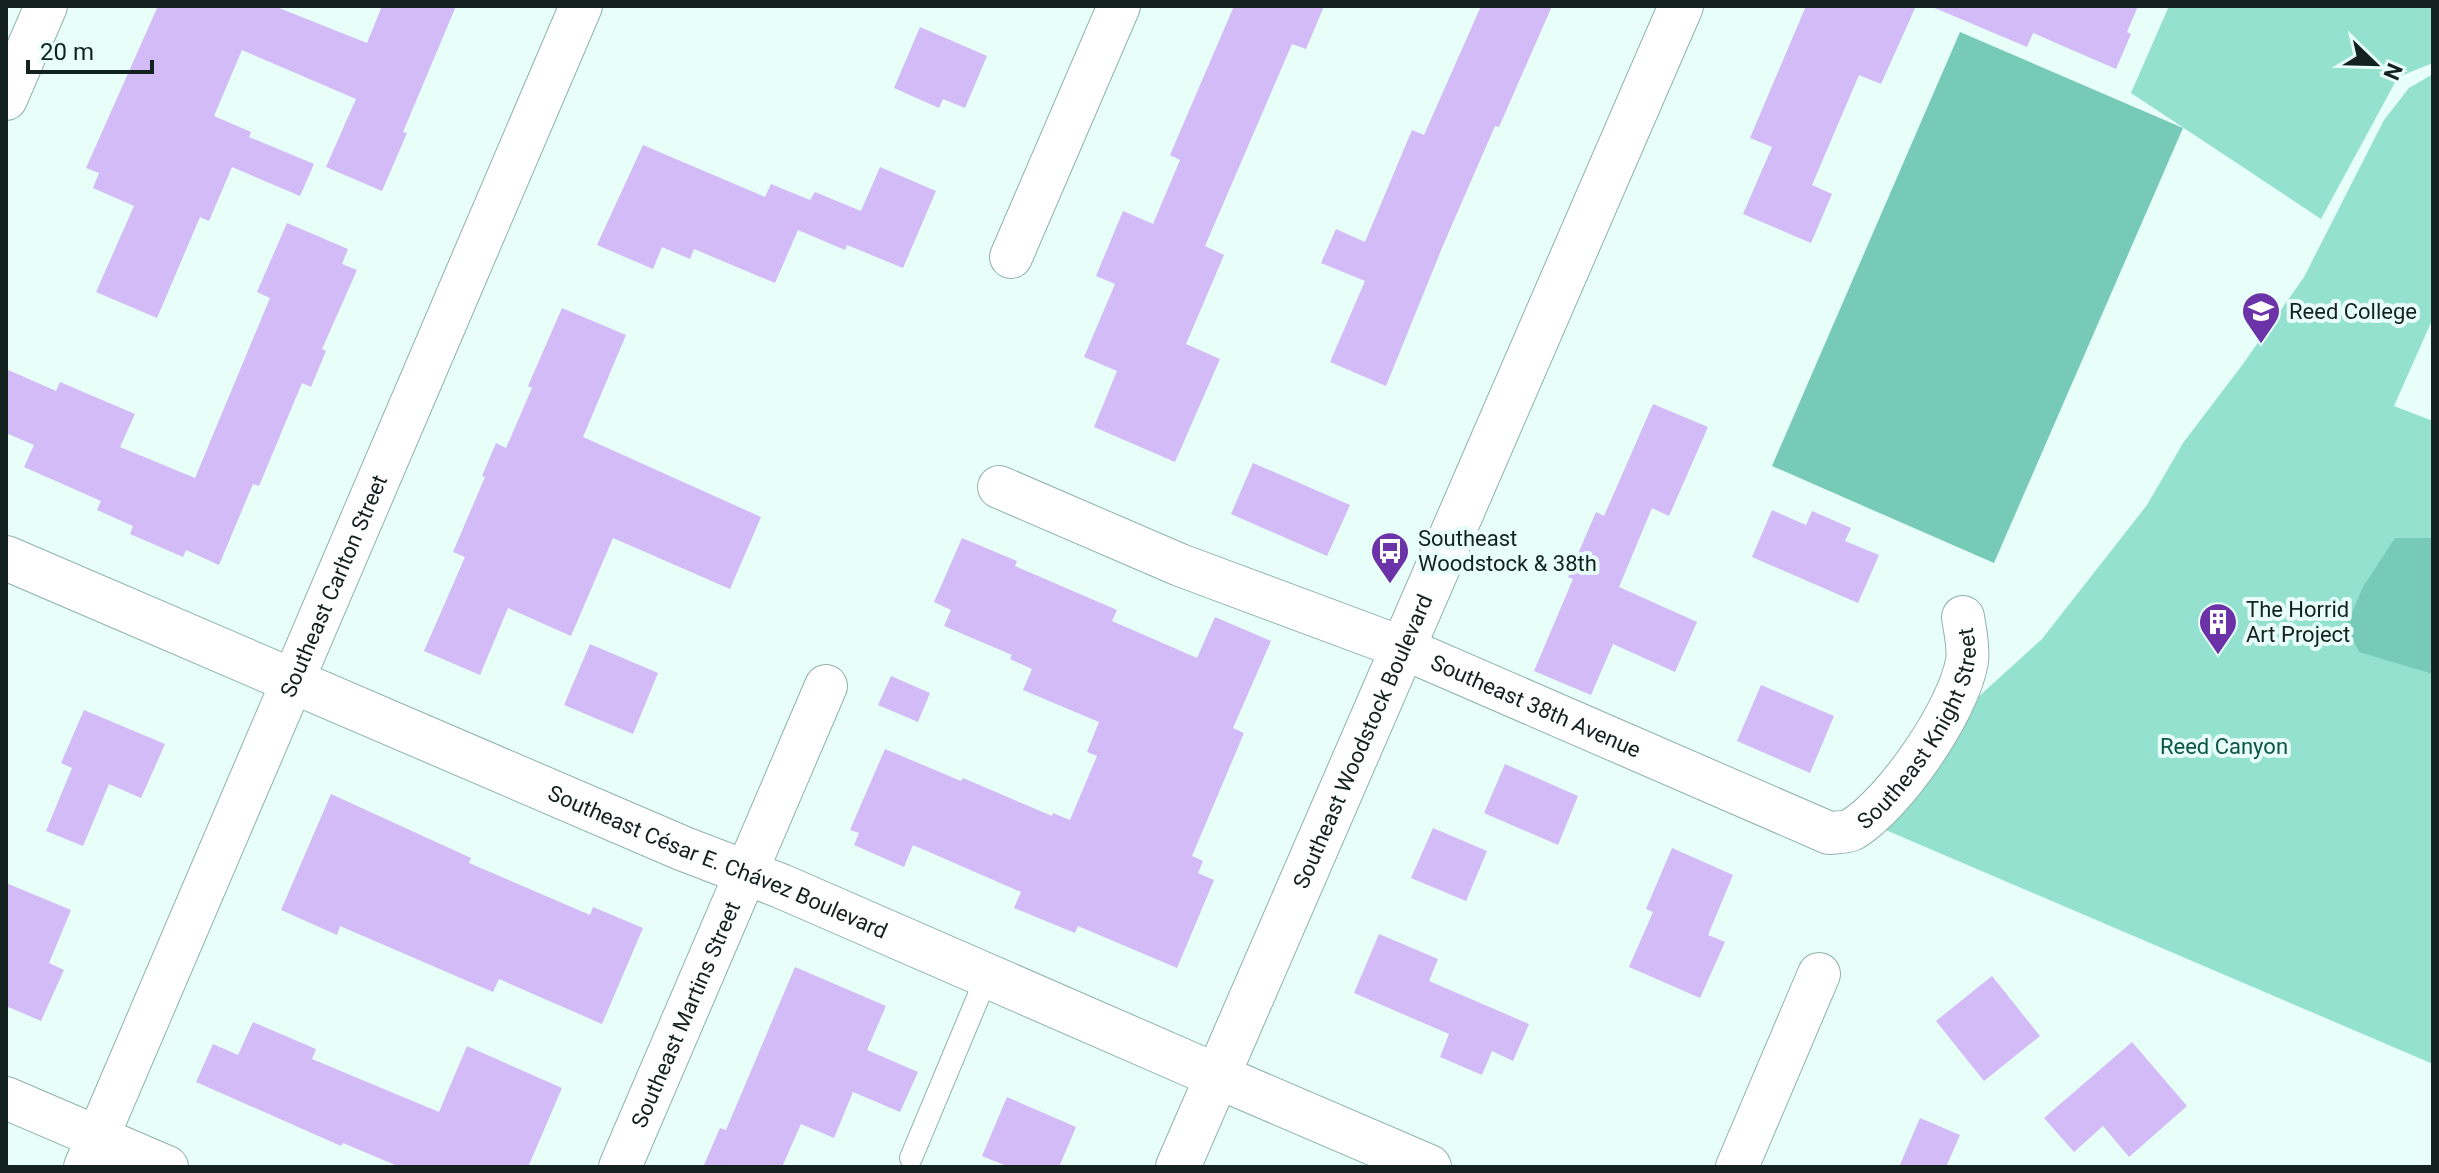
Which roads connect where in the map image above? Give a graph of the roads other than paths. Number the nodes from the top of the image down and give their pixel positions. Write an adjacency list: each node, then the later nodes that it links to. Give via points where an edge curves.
1 (46, 6): 5 (street)
2 (581, 6): 11 (street, Southeast Carlton Street)
3 (1119, 6): 6 (street)
4 (1681, 6): 10 (main road, Southeast Woodstock Boulevard)
5 (6, 99)
6 (1011, 257)
7 (999, 487): 10 (street, Southeast 38th Avenue, via 1180,565)
8 (6, 558): 11 (main road, Southeast César E. Chávez Boulevard)
9 (1963, 617): 13 (street, Southeast Knight Street, via 1967,661 1951,704 1923,755 1887,801)
10 (1403, 648): 13 (street, Southeast 38th Avenue, via 1829,833); 17 (main road, Southeast Woodstock Boulevard)
11 (294, 681): 14 (main road, Southeast César E. Chávez Boulevard); 19 (street, Southeast Carlton Street)
12 (826, 686): 14 (street, Southeast Martins Street)
13 (1850, 831)
14 (746, 873): 16 (main road, Southeast César E. Chávez Boulevard); 22 (street, Southeast Martins Street)
15 (1819, 974): 25 (street)
16 (987, 976): 17 (main road, Southeast César E. Chávez Boulevard); 20 (lane)
17 (1217, 1076): 23 (main road, Southeast Woodstock Boulevard); 24 (main road, Southeast César E. Chávez Boulevard)
18 (6, 1098): 19 (street)
19 (92, 1152): 21 (street)
20 (911, 1158)
21 (167, 1167)
22 (620, 1167)
23 (1178, 1167)
24 (1429, 1167)
25 (1737, 1167)

